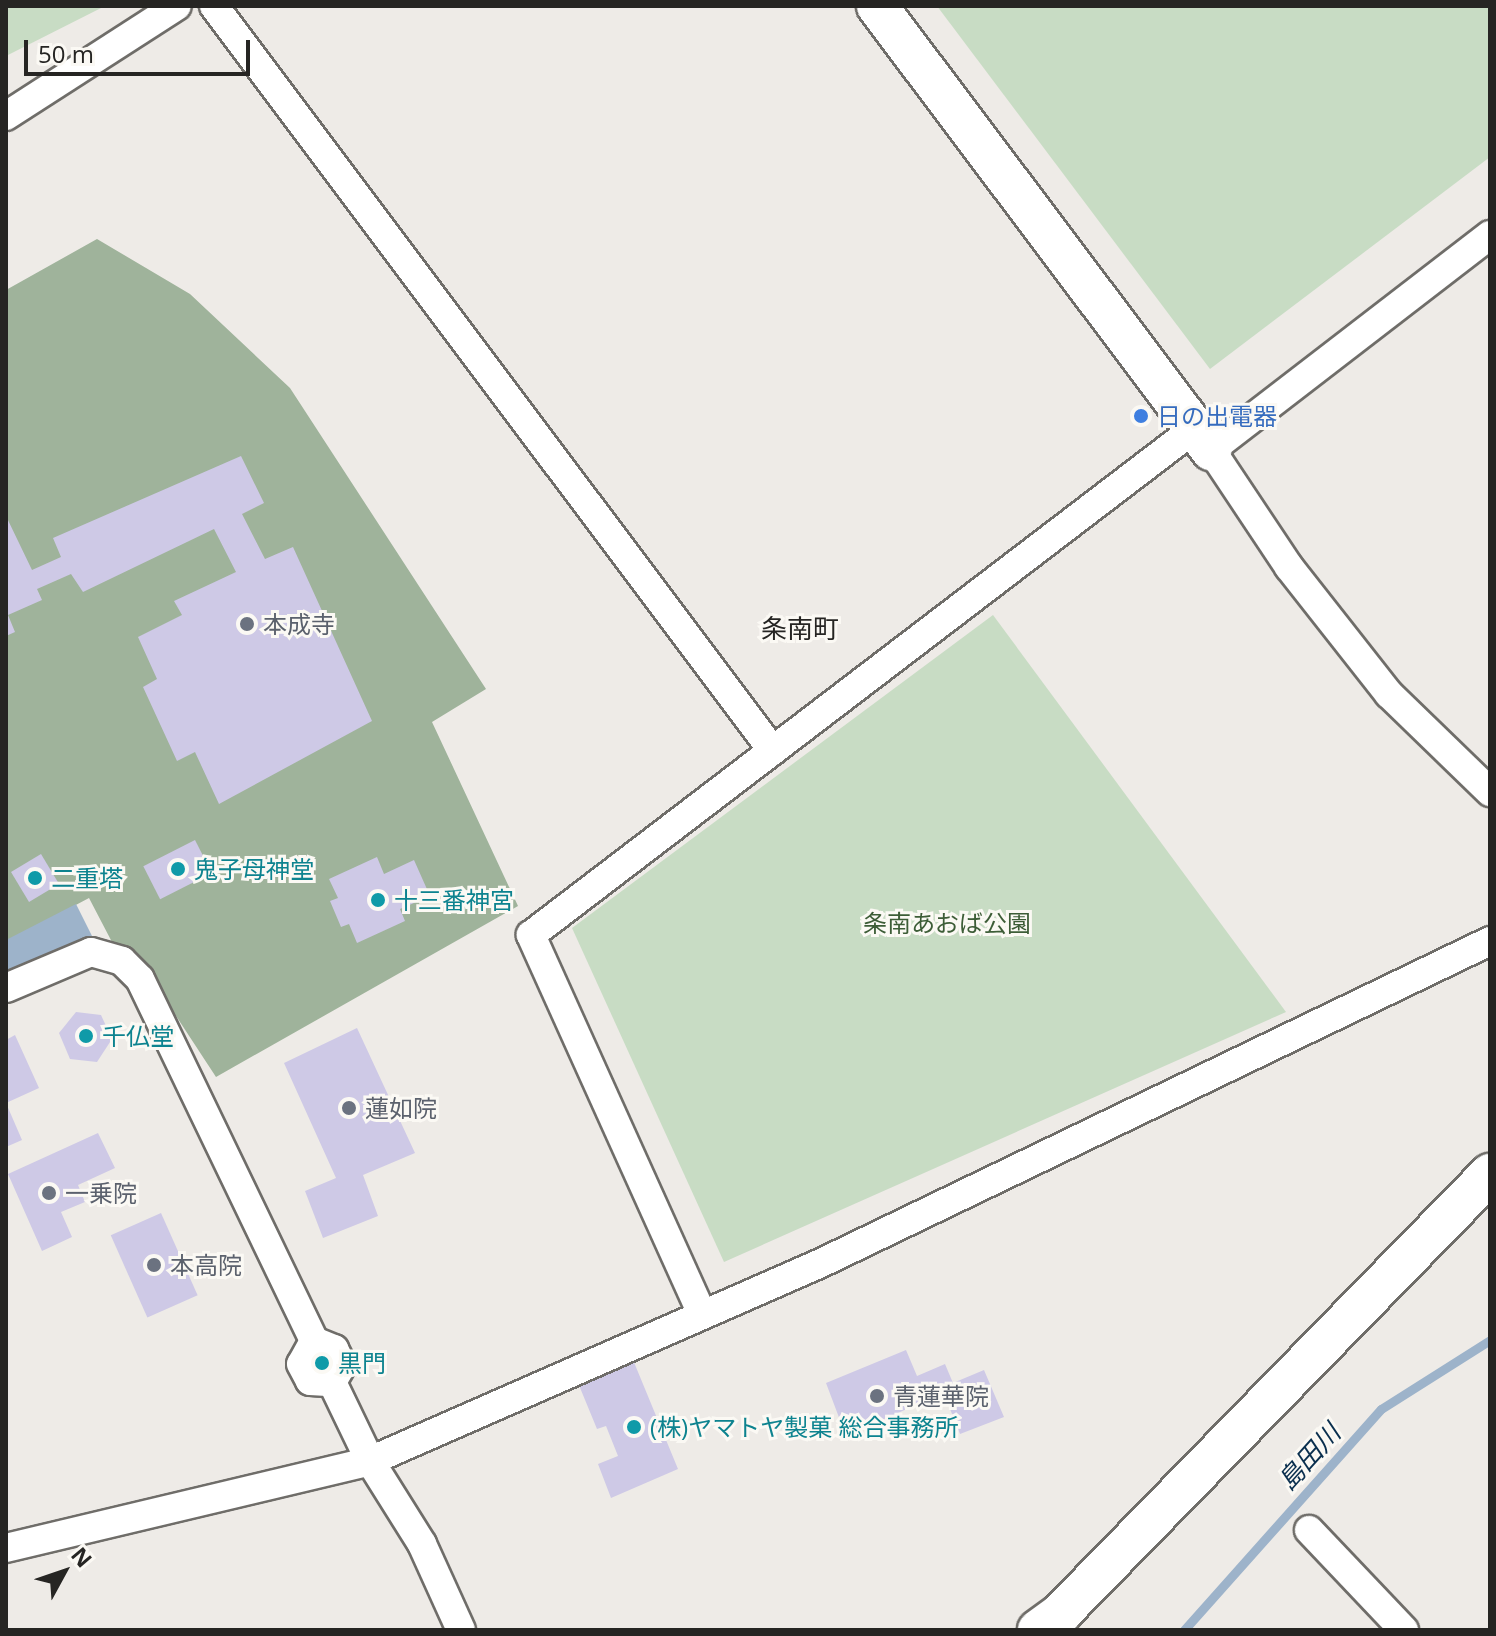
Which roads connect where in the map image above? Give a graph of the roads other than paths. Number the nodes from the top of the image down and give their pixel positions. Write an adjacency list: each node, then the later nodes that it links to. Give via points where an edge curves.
1 (177, 6): 4 (street)
2 (214, 6): 7 (street)
3 (877, 6): 6 (street)
4 (6, 116)
5 (1490, 235): 6 (street)
6 (1202, 440): 7 (street); 8 (street, via 1289,567 1389,694)
7 (773, 751): 12 (street, via 531,935)
8 (1490, 792)
9 (1490, 941): 12 (street, via 819,1264)
10 (6, 988): 13 (street, via 91,952 122,961 140,979 314,1341 334,1349 342,1365 332,1382)
11 (1490, 1174): 17 (street, via 1061,1613)
12 (702, 1314): 13 (street)
13 (370, 1461): 15 (street); 16 (street, via 422,1544)
14 (1309, 1530): 18 (street)
15 (6, 1548)
16 (461, 1630)
17 (1038, 1630)
18 (1404, 1630)

